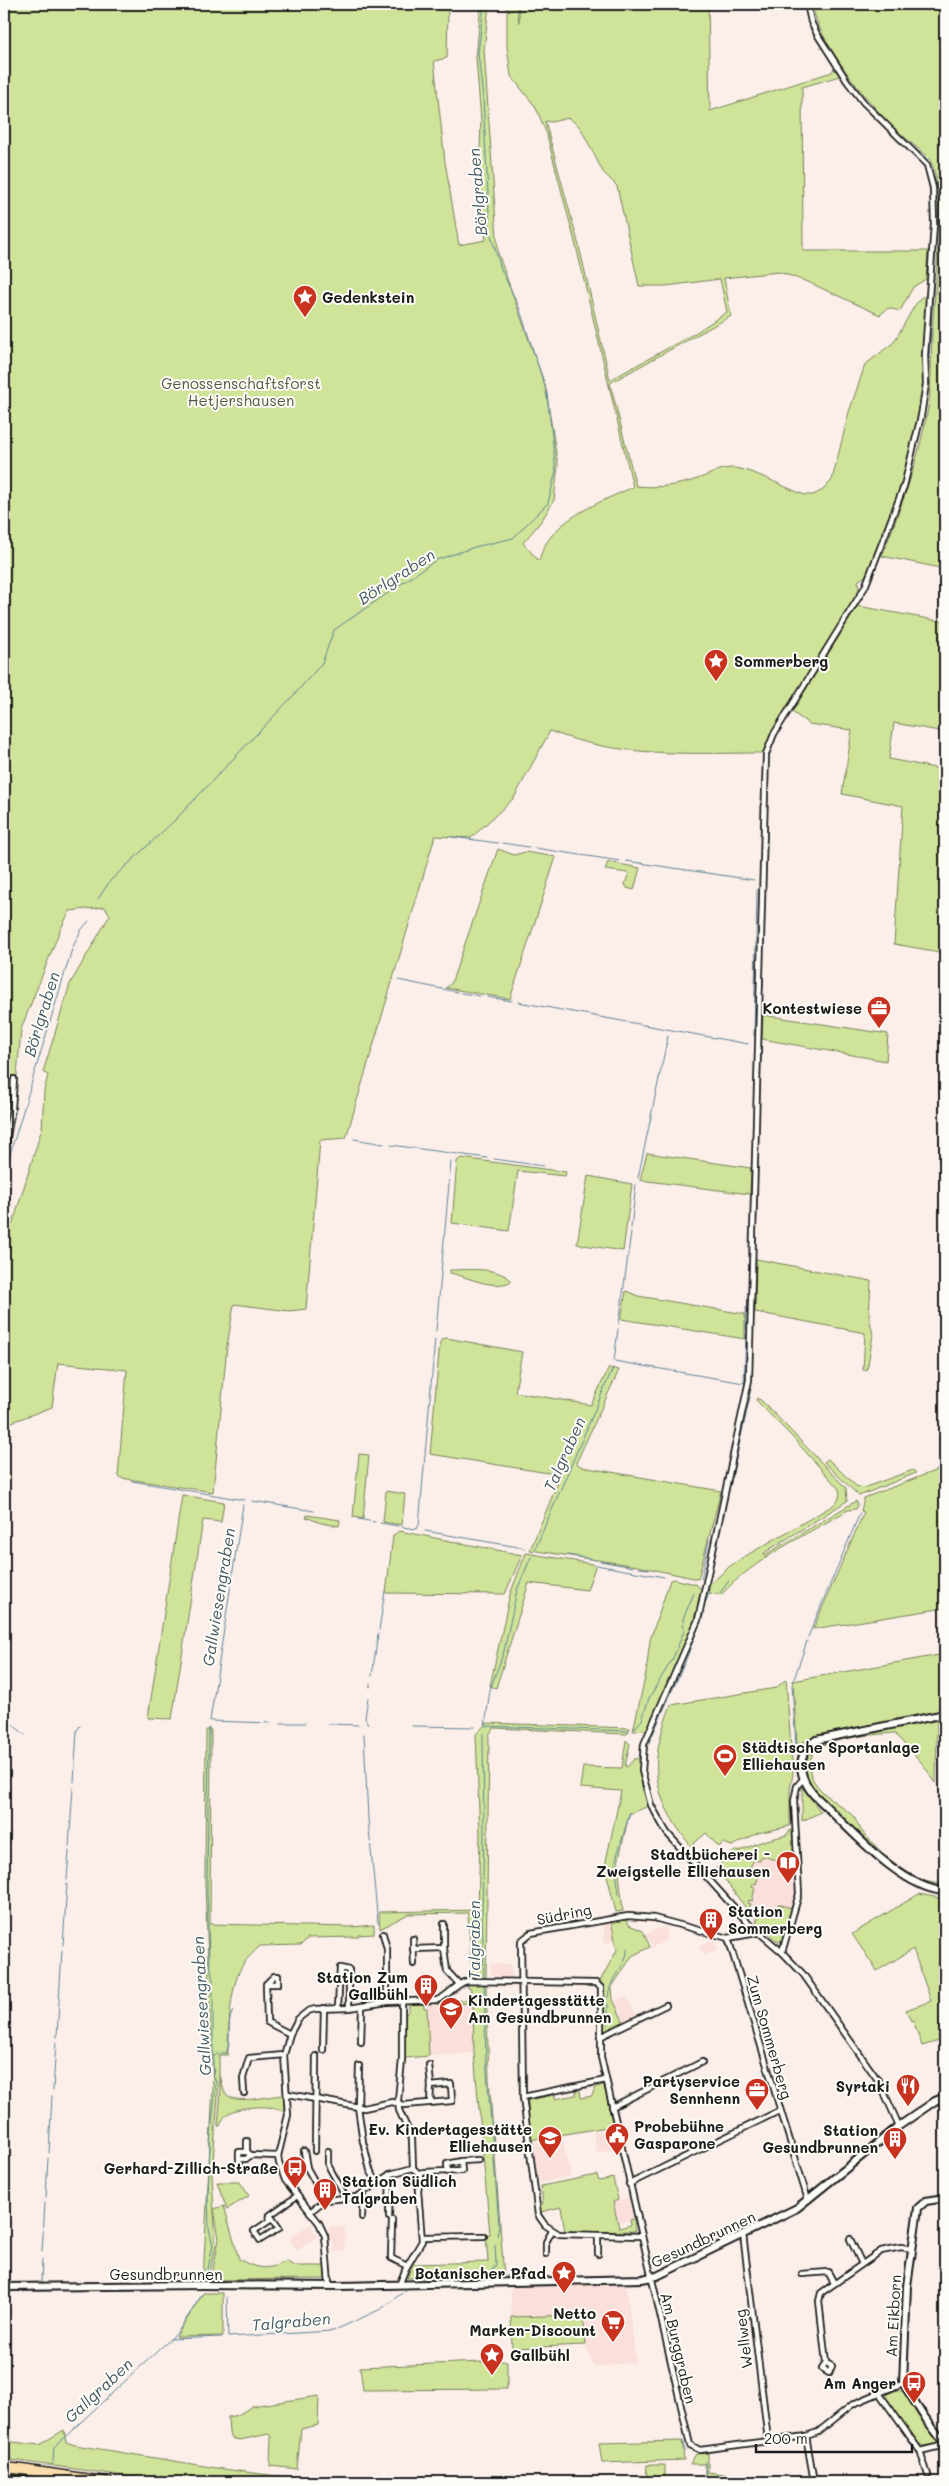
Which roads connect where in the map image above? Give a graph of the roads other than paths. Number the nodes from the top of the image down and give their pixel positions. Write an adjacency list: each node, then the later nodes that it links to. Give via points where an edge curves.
1 (807, 4): 8 (street, via 817,34 847,81 888,128 923,159 931,175 934,224 926,384 906,477 873,572 774,734 766,754 748,1388 698,1620 647,1734 642,1754 644,1786 667,1833)
2 (14, 1079): 3 (street)
3 (4, 1154)
4 (945, 1714): 5 (street, via 816,1740 802,1758 800,1769)
5 (803, 1779): 6 (street, via 814,1795 897,1872 920,1885); 14 (street, via 795,1792 799,1894)
6 (945, 1891)
7 (444, 1924): 13 (street)
8 (757, 1932): 10 (street, Südring); 14 (street)
9 (383, 1934): 20 (street, via 387,1949)
10 (728, 1938): 16 (street, Südring, via 641,1916 617,1917 530,1933 521,1941); 46 (street, Zum Sommerberg)
11 (413, 1939): 12 (street)
12 (414, 1948): 13 (street); 15 (street)
13 (444, 1948): 18 (street, via 448,1971)
14 (782, 1952): 47 (street, via 802,1974 880,2083)
15 (414, 1964)
16 (520, 1982): 18 (street, via 467,1981); 27 (street, Am Burggraben, via 599,1985); 39 (street, Südring)
17 (266, 1984): 26 (street, via 267,2022)
18 (459, 1984): 19 (street, via 437,2000)
19 (402, 2001): 20 (street); 43 (street)
20 (387, 2002): 22 (street)
21 (666, 2005): 27 (street)
22 (362, 2007): 25 (street); 28 (street)
23 (324, 2008): 24 (street); 26 (street, via 303,2014); 29 (street)
24 (338, 2008): 25 (street); 25 (street, via 340,1968 349,1970)
25 (349, 2008)
26 (290, 2034): 30 (street)
27 (600, 2037): 35 (street, Am Burggraben)
28 (361, 2042)
29 (323, 2050)
30 (284, 2056): 37 (street, via 249,2058 243,2078); 38 (street)
31 (316, 2056): 41 (street)
32 (702, 2062): 45 (street)
33 (429, 2065): 36 (street)
34 (359, 2066): 44 (street)
35 (606, 2080): 39 (street); 45 (street, Am Burggraben)
36 (431, 2086): 42 (street); 42 (street, via 451,2084 452,2101)
37 (244, 2093)
38 (288, 2094): 41 (street); 53 (street, via 288,2115)
39 (523, 2097): 72 (street, Südring, via 536,2204 540,2219)
40 (945, 2097): 47 (street, Gesundbrunnen)
41 (315, 2099): 44 (street); 50 (street)
42 (430, 2103): 43 (street)
43 (398, 2104): 44 (street); 57 (street, via 412,2140)
44 (358, 2107): 61 (street, via 370,2170)
45 (612, 2107): 62 (street, Am Burggraben)
46 (779, 2111): 62 (street); 68 (street, Zum Sommerberg)
47 (898, 2126): 68 (street, Gesundbrunnen)
48 (247, 2141): 52 (street)
49 (304, 2151): 67 (street, via 307,2168)
50 (315, 2151)
51 (328, 2152): 65 (street, via 328,2165)
52 (249, 2154): 53 (street); 56 (street, via 246,2159 239,2159)
53 (278, 2156): 64 (street, via 285,2180)
54 (479, 2160): 55 (street)
55 (461, 2161): 58 (street, via 449,2162); 58 (street, via 462,2171)
56 (239, 2168)
57 (413, 2168): 59 (street); 60 (street)
58 (448, 2172): 59 (street)
59 (419, 2173): 77 (street)
60 (390, 2174): 61 (street); 83 (street, via 391,2258)
61 (378, 2182): 63 (street)
62 (629, 2184): 76 (street, Am Burggraben)
63 (363, 2194): 65 (street); 71 (street)
64 (298, 2196): 69 (street); 70 (street)
65 (346, 2198): 67 (street)
66 (945, 2198): 79 (street, Am Eikborn, via 927,2200 920,2205)
67 (325, 2200): 69 (street)
68 (808, 2200): 73 (street, Gesundbrunnen)
69 (310, 2212): 88 (street, via 326,2240)
70 (270, 2215): 70 (street, via 268,2221 254,2231 260,2240 279,2228)
71 (362, 2217)
72 (552, 2231): 75 (street, via 565,2235); 80 (street, via 546,2242)
73 (743, 2234): 85 (street, Gesundbrunnen); 94 (street, Wellweg)
74 (484, 2236): 77 (street)
75 (598, 2236): 76 (street); 81 (street)
76 (641, 2236): 85 (street, Am Burggraben)
77 (423, 2237): 83 (street)
78 (850, 2239): 82 (street)
79 (912, 2249): 82 (street, via 888,2248); 91 (street, Am Eikborn, via 905,2302)
80 (546, 2254)
81 (598, 2254)
82 (862, 2264): 87 (street)
83 (407, 2266): 86 (street)
84 (802, 2274): 87 (street, via 828,2272)
85 (650, 2278): 86 (street, Gesundbrunnen); 94 (street, Am Burggraben, via 688,2440 694,2449)
86 (400, 2283): 88 (street, Gesundbrunnen)
87 (834, 2283): 90 (street, via 823,2290 819,2298)
88 (329, 2284): 89 (street, Gesundbrunnen)
89 (4, 2287)
90 (826, 2362)
91 (904, 2383): 92 (street); 95 (street)
92 (879, 2393): 93 (street, via 853,2404 818,2432); 96 (street)
93 (806, 2436): 94 (street); 102 (street)
94 (768, 2440)
95 (945, 2445): 96 (street)
96 (920, 2451): 98 (street)
97 (4, 2467): 101 (highway)
98 (928, 2475)
99 (4, 2479): 100 (highway)
100 (27, 2482)
101 (108, 2482)
102 (814, 2482)

